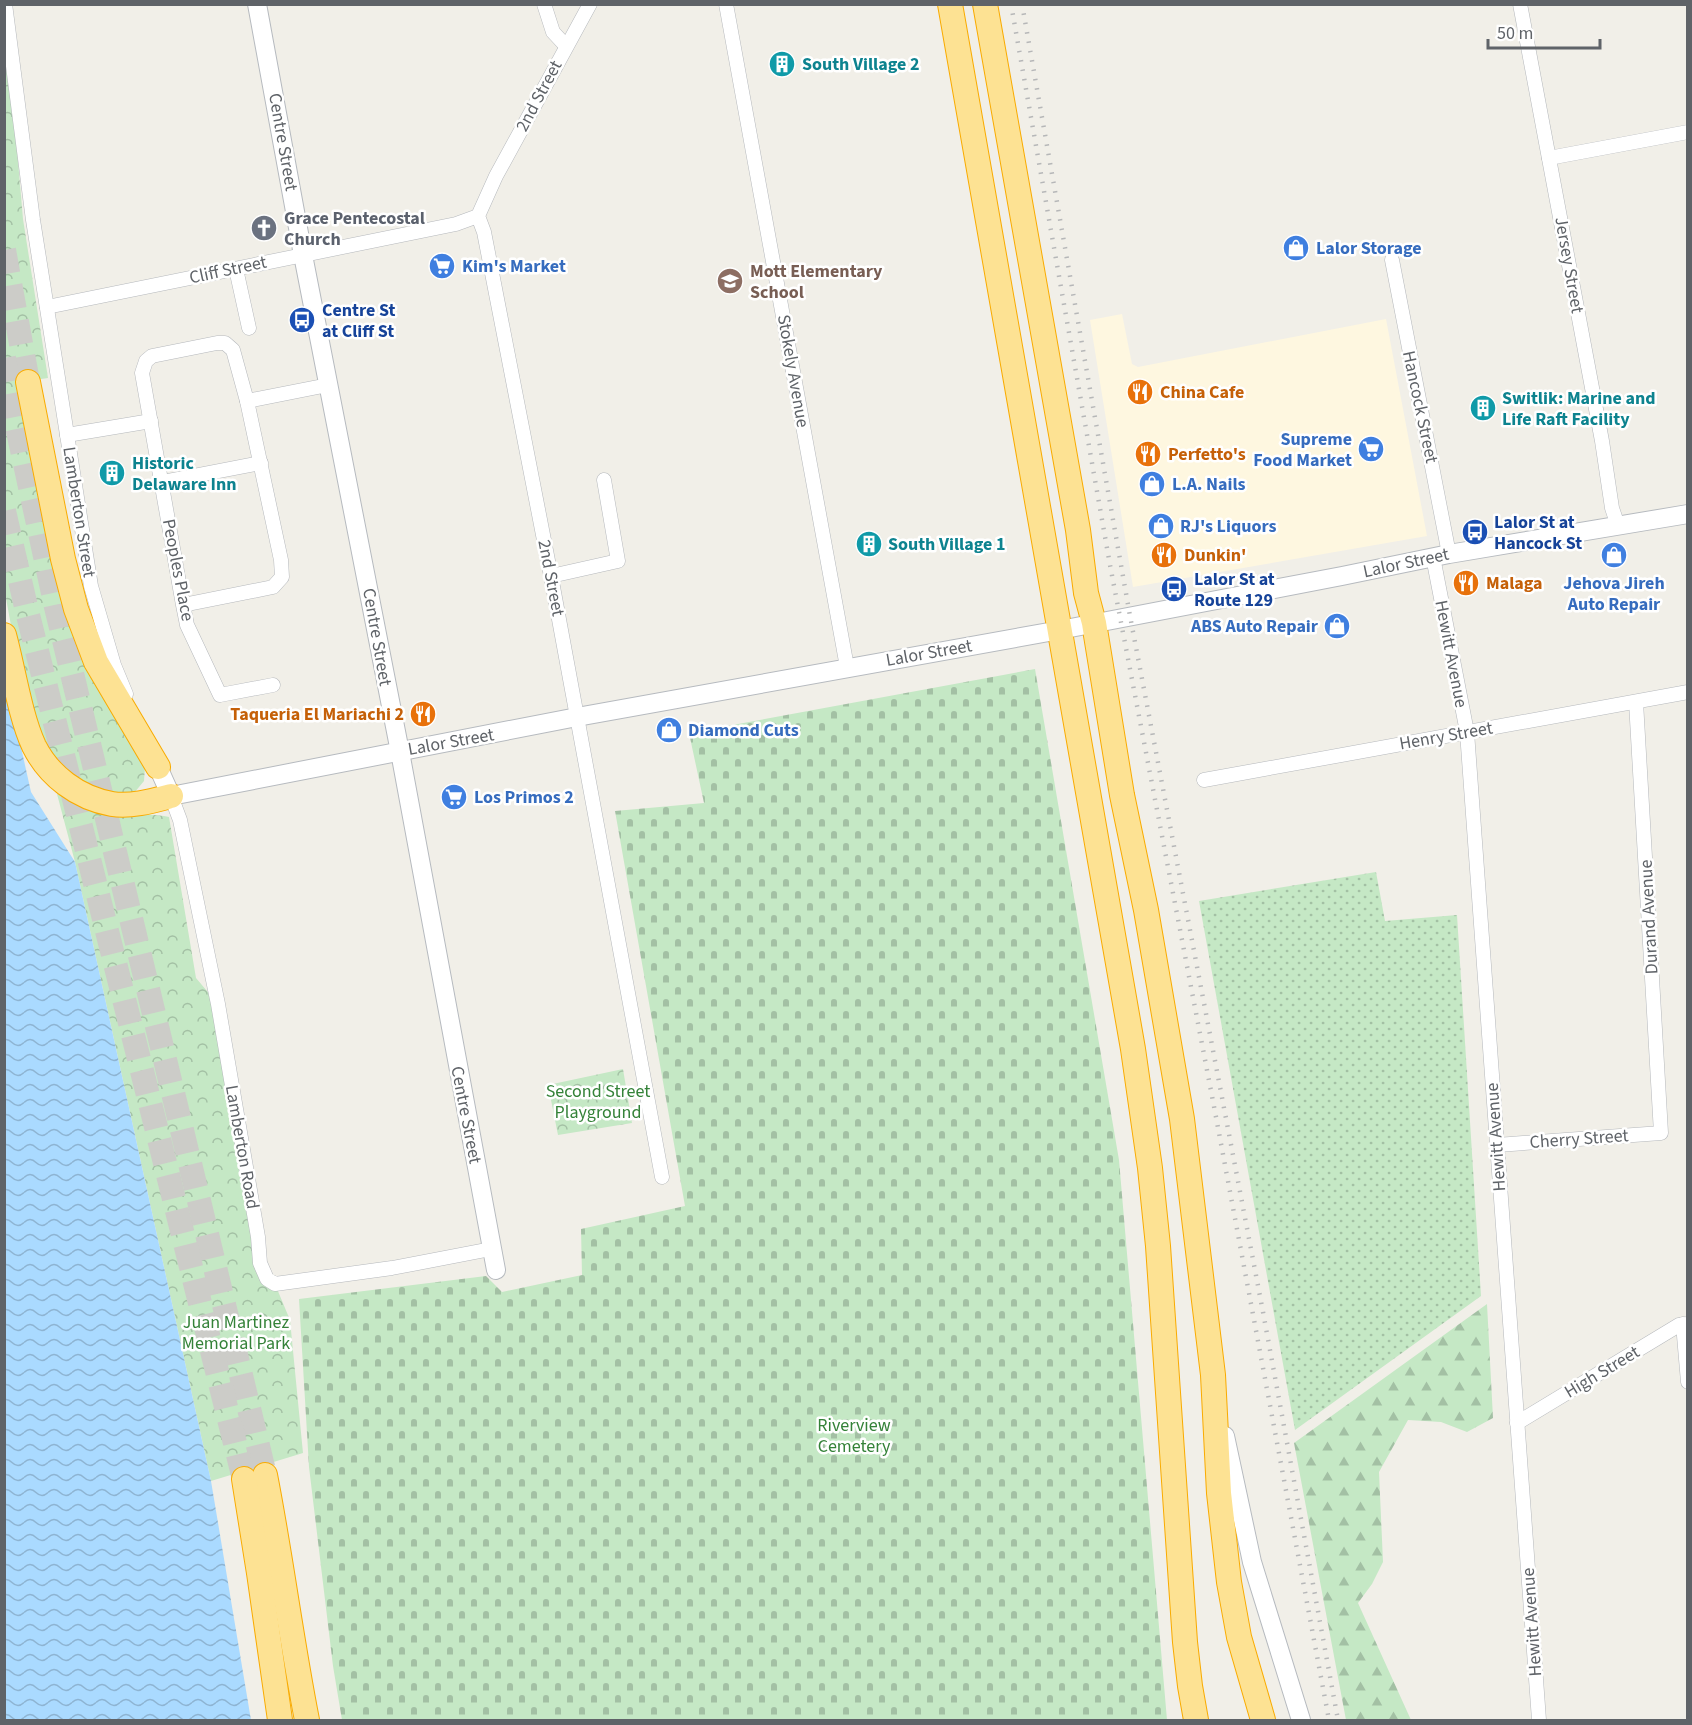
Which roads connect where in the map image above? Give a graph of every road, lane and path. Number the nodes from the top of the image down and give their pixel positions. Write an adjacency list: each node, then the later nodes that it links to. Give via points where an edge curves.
1 (5, 4): 16 (street, Lamberton Street)
2 (257, 4): 13 (street, Centre Street)
3 (544, 4): 9 (street, 2nd Street, via 554,33)
4 (590, 4): 9 (street)
5 (726, 4): 34 (street, Stokely Avenue)
6 (950, 4): 32 (highway)
7 (985, 4): 31 (highway)
8 (1520, 4): 11 (street, Jersey Street)
9 (566, 46): 12 (street, 2nd Street)
10 (1688, 132): 11 (street)
11 (1549, 158): 27 (street, Jersey Street)
12 (478, 216): 13 (street, Cliff Street, via 456,224); 29 (street, 2nd Street)
13 (303, 255): 15 (street, Cliff Street); 19 (street, Centre Street)
14 (1392, 260): 28 (street, Hancock Street)
15 (236, 269): 16 (street, Cliff Street); 17 (street)
16 (47, 307): 22 (street, Lamberton Street)
17 (249, 328)
18 (28, 382): 41 (highway, via 76,609 96,662)
19 (328, 385): 20 (street); 40 (street, Centre Street)
20 (247, 401): 21 (street, Peoples Place, via 233,350 225,343 152,356 142,373); 23 (street)
21 (151, 421): 22 (street); 25 (street, Peoples Place)
22 (67, 435): 41 (street, Lamberton Street, via 91,586 102,627)
23 (261, 463): 25 (street); 30 (street, via 282,578 273,587)
24 (604, 480): 29 (street, via 618,561)
25 (162, 482): 30 (street, Peoples Place)
26 (1688, 513): 27 (street, Lalor Street)
27 (1618, 526): 28 (street, Lalor Street)
28 (1441, 556): 31 (street, Lalor Street); 39 (street, Hewitt Avenue, via 1440,603)
29 (551, 576): 38 (street, 2nd Street)
30 (183, 605): 35 (street, Peoples Place, via 187,625 220,695)
31 (1094, 623): 32 (street, Lalor Street); 51 (highway, via 1182,1119)
32 (1060, 630): 34 (street, Lalor Street); 56 (highway, via 1150,1168 1185,1642)
33 (4, 635): 43 (highway, via 28,730 42,761 58,777 76,792 113,804 143,803)
34 (847, 668): 38 (street, Lalor Street)
35 (273, 685)
36 (1688, 692): 37 (street, Henry Street)
37 (1636, 702): 39 (street, Henry Street); 45 (street, Durand Avenue)
38 (577, 717): 40 (street, Lalor Street); 47 (street, 2nd Street)
39 (1467, 732): 42 (street, Henry Street); 46 (street, Hewitt Avenue)
40 (400, 752): 43 (street, Lalor Street); 48 (street, Centre Street)
41 (158, 767): 43 (street, Lamberton Street)
42 (1204, 780)
43 (171, 796): 44 (street, Lamberton Street, via 180,820)
44 (218, 1004): 48 (street, Lamberton Road, via 260,1263 267,1280 275,1284 392,1268)
45 (1661, 1133): 46 (street, Cherry Street)
46 (1497, 1145): 53 (street, Hewitt Avenue)
47 (662, 1177)
48 (491, 1249): 49 (street, Centre Street)
49 (496, 1270)
50 (1685, 1324): 52 (street); 53 (street, High Street)
51 (1213, 1375): 57 (highway, via 1219,1493 1229,1582 1239,1637); 58 (street, via 1250,1553)
52 (1688, 1382)
53 (1517, 1423): 59 (street, Hewitt Avenue)
54 (280, 1720): 55 (highway, via 260,1574 254,1477 282,1570)
55 (307, 1720)
56 (1196, 1720)
57 (1263, 1720)
58 (1301, 1720)
59 (1539, 1720)

